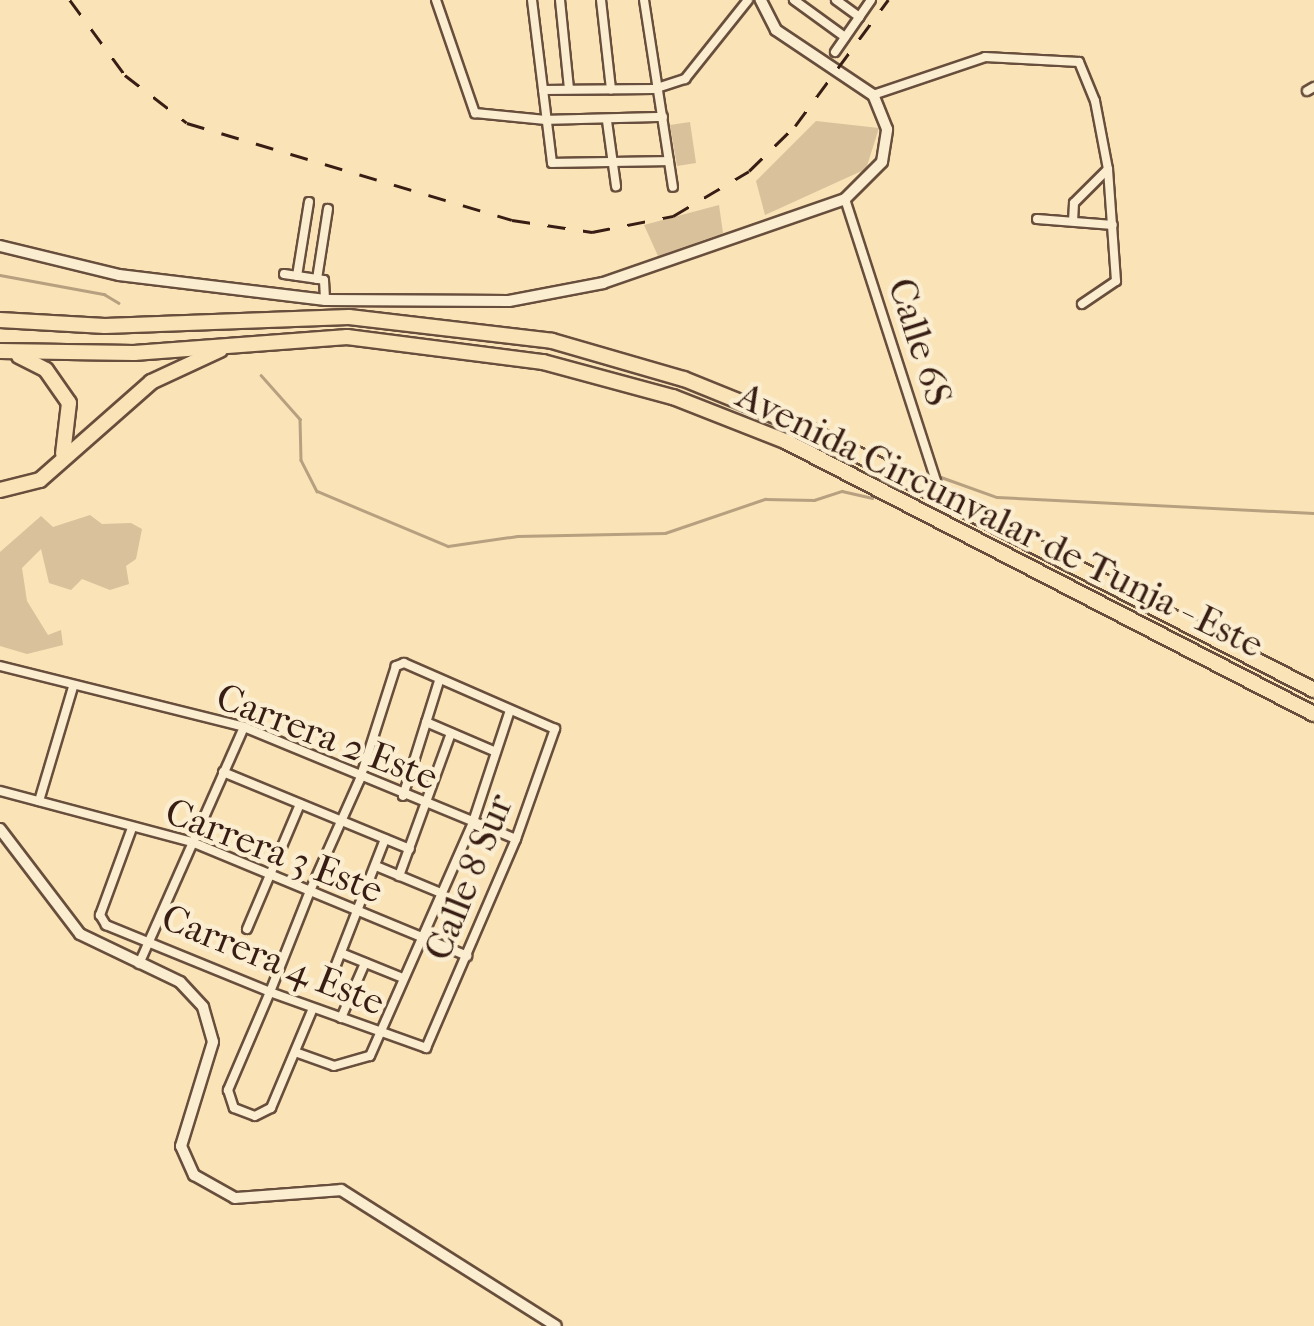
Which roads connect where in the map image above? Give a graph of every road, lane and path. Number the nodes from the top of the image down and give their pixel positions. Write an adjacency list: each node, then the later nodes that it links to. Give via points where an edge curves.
1 (436, 0): 20 (street, via 475,113)
2 (532, 0): 17 (street)
3 (560, 0): 15 (street)
4 (600, 0): 16 (street)
5 (644, 0): 14 (street)
6 (748, 0): 14 (street, via 684,80)
7 (761, 0): 18 (main road, via 776,30)
8 (794, 0): 12 (street)
9 (836, 0): 11 (street)
10 (871, 0): 11 (street)
11 (859, 17): 12 (street)
12 (845, 37): 13 (street)
13 (834, 52)
14 (654, 88): 16 (street); 19 (street)
15 (569, 89): 16 (street); 17 (street)
16 (611, 89)
17 (543, 90): 20 (street)
18 (872, 95): 24 (street, via 985,57 1070,56 1087,74); 27 (main road, via 886,146 874,176)
19 (662, 117): 21 (street); 22 (street)
20 (546, 120): 21 (street); 23 (street, via 552,163)
21 (607, 121): 23 (street)
22 (669, 161): 23 (street); 26 (street)
23 (613, 164): 25 (street)
24 (1108, 169): 31 (street, via 1074,203); 32 (street)
25 (616, 186)
26 (673, 187)
27 (845, 199): 37 (main road, via 603,283 510,301); 44 (street, Calle 6S)
28 (309, 202): 35 (street)
29 (328, 209): 36 (street)
30 (1037, 218): 31 (street)
31 (1073, 221): 32 (street)
32 (1113, 225): 38 (street, via 1116,280)
33 (2, 246): 37 (main road, via 119,275)
34 (284, 274): 35 (street)
35 (297, 276): 36 (street)
36 (318, 279): 37 (street, via 327,284)
37 (325, 300)
38 (1082, 304)
39 (0, 320): 44 (highway, Avenida Circunvalar de Tunja - Este, via 104,326 350,317 552,341 684,379 812,431)
40 (255, 342): 41 (highway, Avenida Circunvalar de Tunja - Este, via 134,353); 42 (highway, via 218,350 151,382); 50 (highway, Avenida Circunvalar de Tunja - Este, via 347,337 437,344 544,362 673,397 787,442)
41 (6, 352): 42 (highway, via 46,370 69,403 72,423)
42 (61, 460): 43 (highway, via 40,480)
43 (0, 490)
44 (942, 501): 48 (highway, Avenida Circunvalar de Tunja - Este)
45 (0, 666): 47 (street, Carrera 2 Este)
46 (439, 681): 49 (street); 51 (street); 56 (street, via 404,663 394,670)
47 (73, 687): 52 (street, Carrera 2 Este); 59 (street)
48 (1314, 690)
49 (510, 710): 54 (street); 67 (street, Calle 8 Sur, via 555,729)
50 (1314, 714)
51 (426, 722): 53 (street); 58 (street)
52 (244, 727): 55 (street); 56 (street, Carrera 2 Este)
53 (451, 732): 54 (street); 61 (street)
54 (496, 752): 63 (street)
55 (224, 772): 60 (street); 68 (street)
56 (360, 779): 58 (street, Carrera 2 Este); 62 (street)
57 (0, 791): 59 (street, Carrera 3 Este)
58 (403, 796): 61 (street, Carrera 2 Este)
59 (39, 801): 64 (street, Carrera 3 Este)
60 (300, 804): 62 (street); 71 (street)
61 (428, 806): 63 (street, Carrera 2 Este); 69 (street)
62 (341, 821): 66 (street); 73 (street)
63 (473, 822): 67 (street, Carrera 2 Este); 74 (street)
64 (132, 828): 68 (street, Carrera 3 Este); 76 (street, Carrera 4 Este, via 100,915)
65 (0, 829): 80 (main road, via 62,915)
66 (385, 839): 69 (street); 70 (street)
67 (516, 839): 82 (street, Calle 8 Sur)
68 (192, 842): 71 (street, Carrera 3 Este); 79 (street)
69 (410, 849): 72 (street)
70 (376, 866): 72 (street); 75 (street)
71 (272, 874): 73 (street, Carrera 3 Este); 77 (street)
72 (399, 876): 74 (street)
73 (310, 891): 75 (street, Carrera 3 Este); 87 (street)
74 (442, 893): 78 (street)
75 (359, 911): 78 (street, Carrera 3 Este); 81 (street)
76 (106, 926): 79 (street, Carrera 4 Este); 80 (street)
77 (247, 929)
78 (423, 937): 82 (street, Carrera 3 Este); 86 (street)
79 (150, 940): 84 (street); 87 (street, Carrera 4 Este)
80 (95, 944): 84 (main road)
81 (341, 953): 83 (street); 85 (street)
82 (467, 956): 91 (street, Calle 8 Sur)
83 (365, 963): 86 (street); 89 (street)
84 (139, 964): 93 (main road, via 192,992 210,1026 210,1060 181,1146 206,1186 254,1198 342,1190)
85 (332, 974)
86 (403, 978): 90 (street)
87 (270, 992): 88 (street, Carrera 4 Este); 92 (street, via 229,1099 234,1108 262,1114)
88 (313, 1008): 89 (street, Carrera 4 Este); 92 (street)
89 (341, 1018): 90 (street, Carrera 4 Este)
90 (380, 1033): 91 (street, Carrera 4 Este); 92 (street, via 370,1056 354,1063 334,1066)
91 (430, 1044)
92 (295, 1052)
93 (556, 1326)

